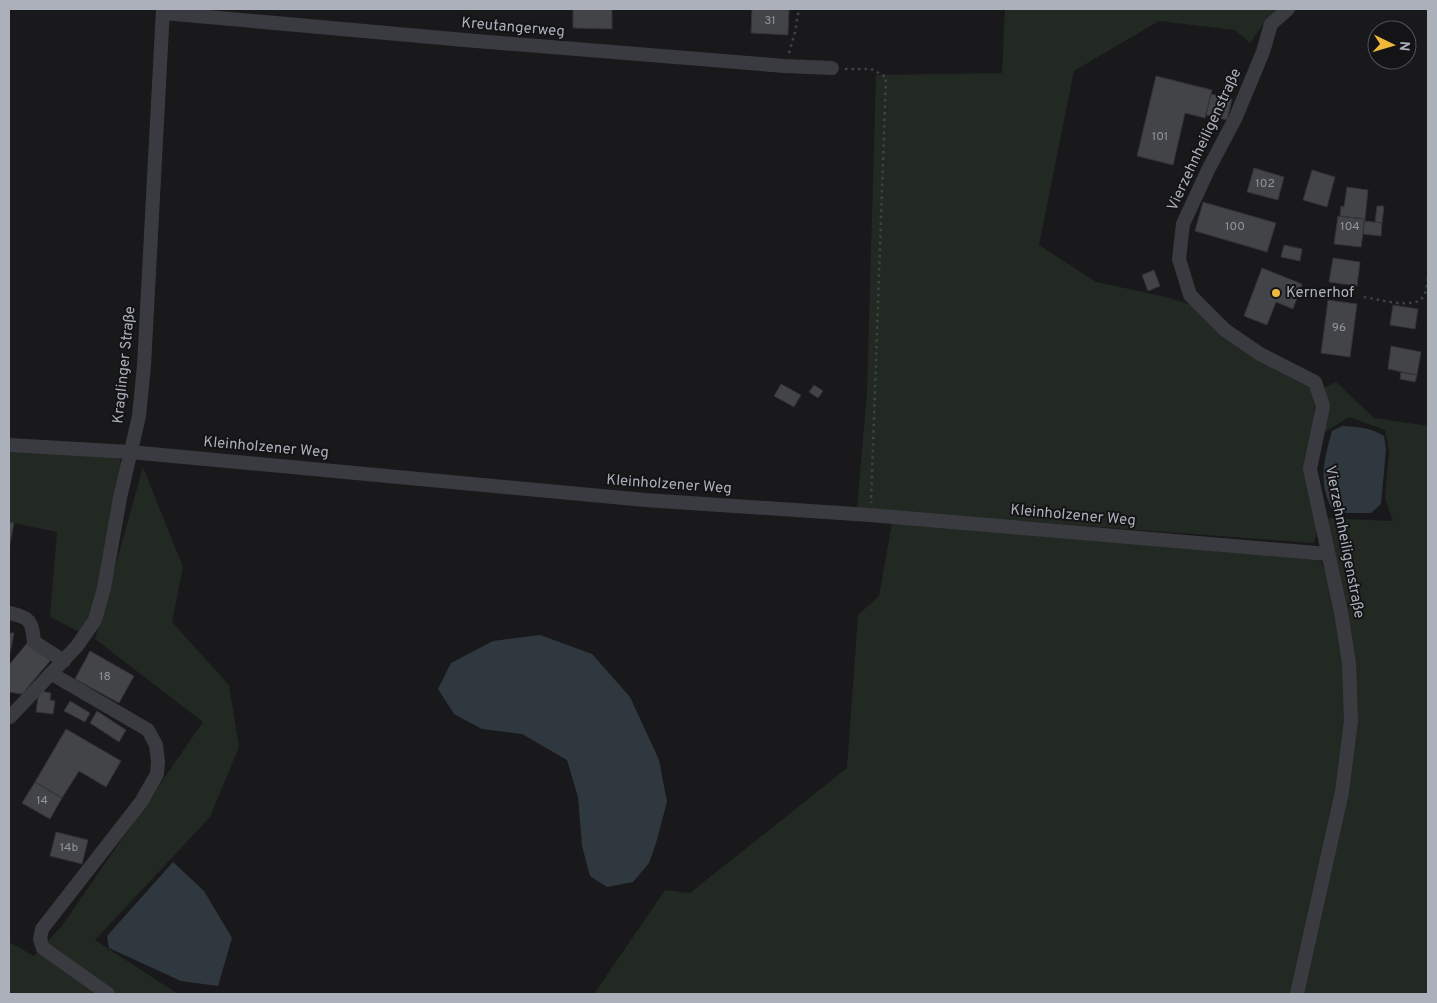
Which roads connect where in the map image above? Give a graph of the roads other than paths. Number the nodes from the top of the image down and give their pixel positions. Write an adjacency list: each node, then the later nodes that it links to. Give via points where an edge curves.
1 (1288, 9): 6 (street, Vierzehnheiligenstraße, via 1271,24 1264,52 1235,120 1183,224 1179,259 1190,295 1225,330 1260,354 1315,382 1323,406 1310,469)
2 (163, 11): 3 (street, Kreutangerweg, via 476,41); 5 (street, Kraglinger Straße, via 144,366 139,416)
3 (832, 68)
4 (9, 445): 5 (street, Kleinholzener Weg)
5 (130, 452): 6 (street, Kleinholzener Weg, via 645,500 870,515); 8 (street, Kraglinger Straße, via 95,620)
6 (1328, 554): 12 (street, Vierzehnheiligenstraße, via 1349,663 1351,721 1342,792)
7 (9, 613): 8 (street, via 27,618 34,642)
8 (64, 661): 9 (street, Kraglinger Straße)
9 (52, 674): 10 (street, Kraglinger Straße); 11 (street, via 148,730 156,745 156,774 141,802 42,929 40,939 43,948)
10 (9, 717)
11 (108, 994)
12 (1297, 994)

